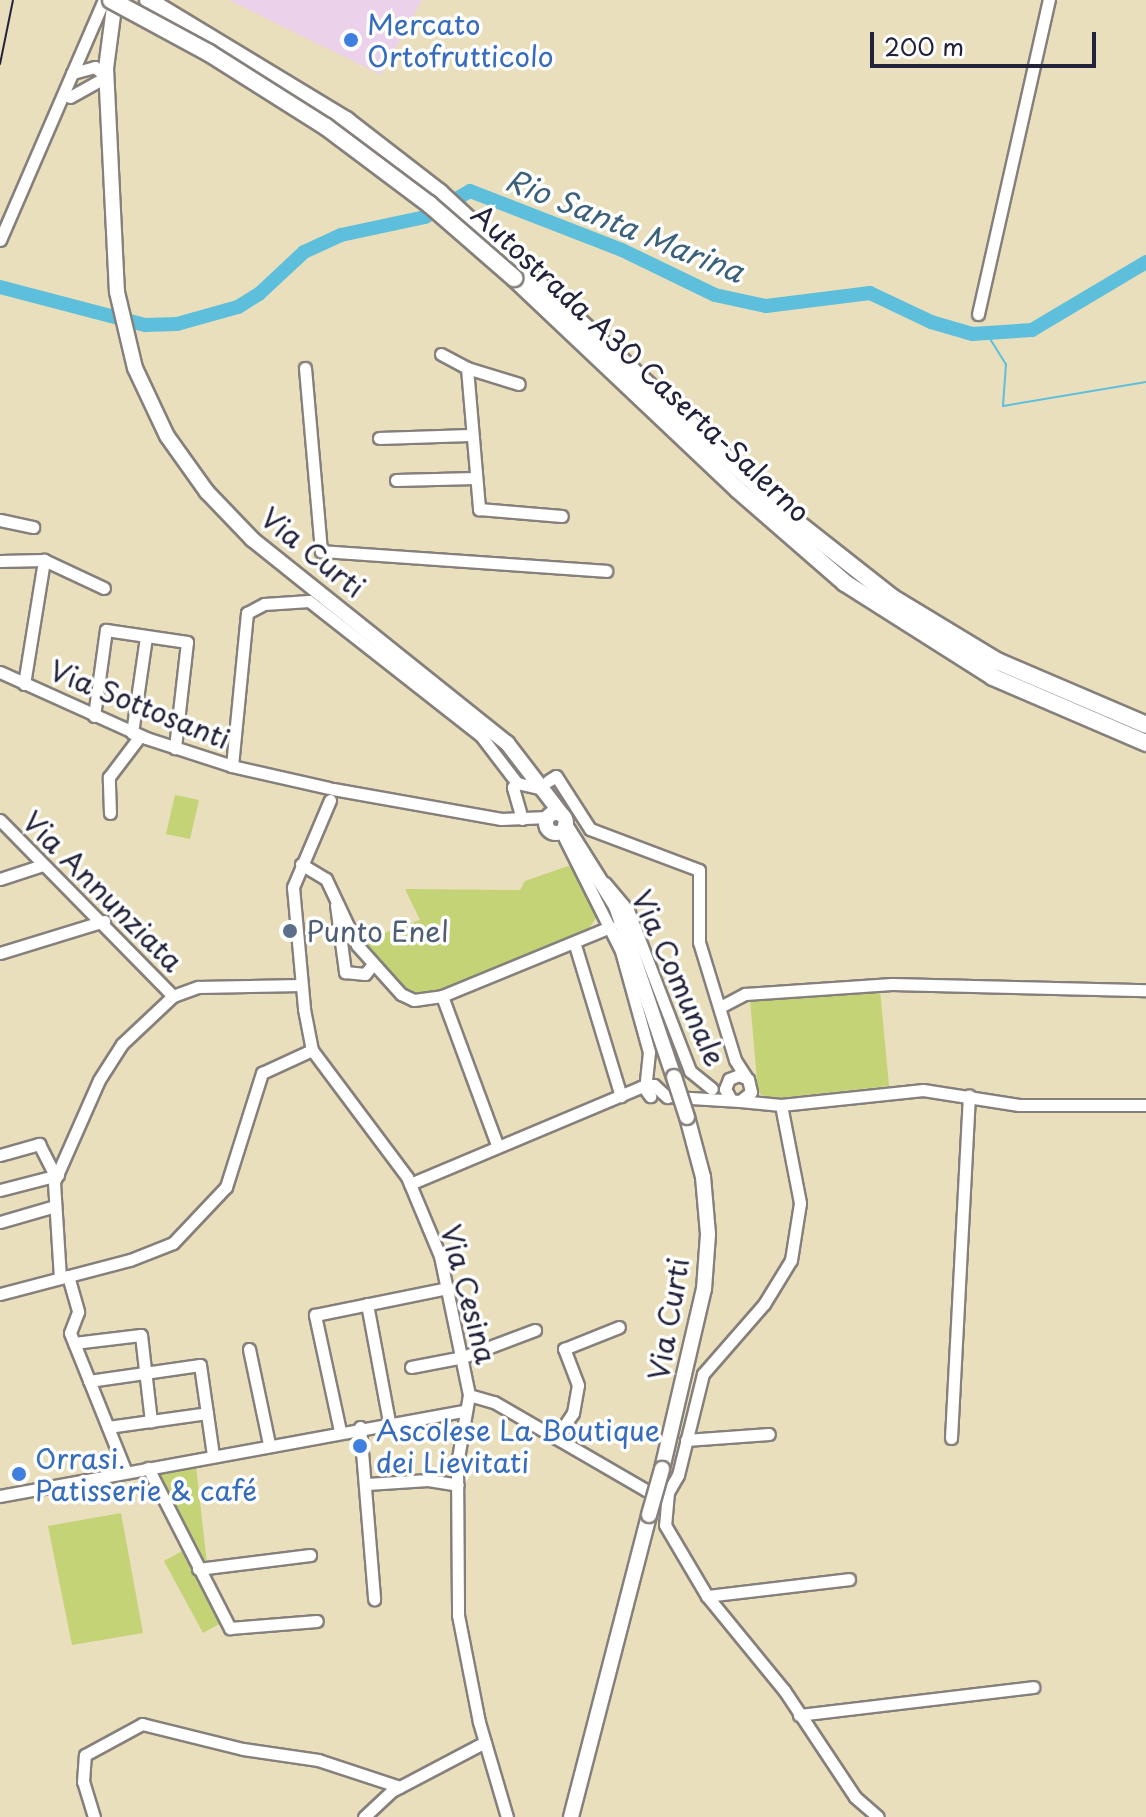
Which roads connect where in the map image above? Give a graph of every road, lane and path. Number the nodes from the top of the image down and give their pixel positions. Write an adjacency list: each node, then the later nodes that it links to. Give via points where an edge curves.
1 (104, 0): 5 (street)
2 (113, 0): 6 (main road, Via Curti); 9 (highway, Autostrada A30 Caserta-Salerno, bridge, via 326,127)
3 (148, 0): 9 (highway, Autostrada A30 Caserta-Salerno, via 346,120)
4 (1049, 0): 10 (street)
5 (72, 73): 6 (street, via 95,67); 8 (street)
6 (106, 77): 7 (street); 36 (main road, Via Curti, via 117,292 130,352 167,436 207,492 252,539 507,743)
7 (70, 97)
8 (0, 240)
9 (519, 272): 30 (highway, Autostrada A30 Caserta-Salerno, via 869,581 997,661); 32 (highway, Autostrada A30 Caserta-Salerno, via 738,490 845,583 993,677)
10 (978, 314)
11 (441, 354): 13 (street)
12 (305, 368): 24 (street, via 321,551)
13 (467, 368): 14 (street); 15 (street)
14 (519, 384)
15 (470, 435): 16 (street); 17 (street)
16 (379, 438)
17 (475, 478): 18 (street); 19 (street, via 479,509)
18 (396, 480)
19 (562, 516)
20 (0, 520): 21 (street)
21 (33, 527)
22 (44, 560): 23 (street); 25 (street); 28 (street)
23 (0, 561)
24 (606, 571)
25 (104, 588)
26 (146, 637): 29 (street, via 106,630); 31 (street); 33 (street, via 187,642)
27 (0, 672): 28 (street, Via Sottosanti)
28 (24, 684): 29 (street, Via Sottosanti)
29 (94, 716): 31 (street, Via Sottosanti)
30 (1146, 725)
31 (136, 734): 33 (street, Via Sottosanti); 38 (street, via 109,777)
32 (1146, 743)
33 (175, 748): 34 (street, Via Sottosanti)
34 (232, 766): 35 (street, via 247,613 264,604 309,601 481,736); 37 (street, Via Sottosanti, via 311,784)
35 (517, 783): 36 (street); 40 (street, via 513,793)
36 (546, 789): 41 (main road); 56 (street, Via Curti, via 556,776 590,829 699,870 699,942)
37 (328, 794): 40 (street, Via Sottosanti); 42 (street)
38 (110, 813)
39 (0, 820): 43 (street, Via Annunziata)
40 (526, 820): 41 (street, Via Sottosanti)
41 (559, 827): 45 (main road, Via Curti); 48 (street)
42 (301, 864): 46 (street, via 326,879); 52 (street, via 292,901)
43 (43, 865): 44 (street); 47 (street, Via Annunziata)
44 (0, 879)
45 (605, 883): 61 (street, Via Comunale, via 628,910 690,1071); 123 (main road, Via Curti, bridge, via 674,1077 703,1177 704,1289)
46 (336, 897): 51 (street, via 357,945); 51 (street, via 345,972 365,974)
47 (104, 921): 50 (street); 54 (street, Via Annunziata)
48 (610, 927): 49 (street); 63 (street, via 646,1038)
49 (575, 945): 55 (street); 64 (street)
50 (0, 953)
51 (373, 964): 55 (street, via 401,994 428,1001)
52 (301, 985): 54 (street, via 218,983); 57 (street)
53 (1146, 990): 56 (street, via 892,984 745,994)
54 (173, 996): 73 (street, via 122,1044 99,1080)
55 (442, 996): 71 (street)
56 (722, 1006): 58 (street, Via Curti)
57 (312, 1050): 74 (street, Via Cesina); 78 (street, via 262,1073 226,1187 173,1243)
58 (735, 1060): 59 (street, Via Curti); 60 (street, Via Curti)
59 (746, 1077): 60 (street, Via Comunale); 62 (street, Via Comunale)
60 (730, 1079): 61 (street, Via Comunale); 67 (street, Via Comunale)
61 (712, 1089): 65 (street, Via Comunale)
62 (752, 1089): 67 (street, Via Comunale); 68 (street)
63 (648, 1091): 64 (street); 65 (street, via 654,1085 667,1097)
64 (623, 1095): 71 (street)
65 (698, 1095): 67 (street, Via Comunale)
66 (969, 1095): 69 (street, via 923,1090); 70 (street, via 1073,1109); 100 (street)
67 (735, 1100): 68 (street)
68 (762, 1103): 69 (street)
69 (781, 1105): 101 (street, via 800,1203 791,1260 764,1304 703,1374)
70 (1146, 1105)
71 (497, 1145): 74 (street)
72 (0, 1155): 73 (street, via 39,1144)
73 (56, 1175): 75 (street); 76 (street)
74 (410, 1184): 79 (street, Via Cesina)
75 (0, 1190)
76 (55, 1206): 77 (street); 78 (street)
77 (0, 1222)
78 (64, 1277): 80 (street); 84 (street, via 78,1312 70,1333)
79 (448, 1288): 81 (street); 86 (street, Via Cesina)
80 (0, 1294)
81 (367, 1304): 94 (street); 97 (street, via 315,1315)
82 (619, 1327): 99 (street, via 564,1349 578,1385 573,1413)
83 (535, 1330): 86 (street)
84 (74, 1343): 88 (street, via 141,1335); 89 (street)
85 (249, 1349): 102 (street)
86 (463, 1357): 87 (street); 90 (street, Via Cesina)
87 (411, 1367)
88 (145, 1373): 89 (street); 92 (street, via 200,1365); 93 (street)
89 (89, 1381): 95 (street)
90 (469, 1395): 91 (street, Via Cesina); 99 (street, via 494,1402)
91 (462, 1411): 94 (street); 107 (street, Via Cesina)
92 (207, 1413): 93 (street); 103 (street)
93 (151, 1421): 95 (street)
94 (389, 1422): 96 (street)
95 (108, 1427): 105 (street)
96 (360, 1427): 97 (street); 106 (street)
97 (340, 1431): 102 (street)
98 (769, 1434): 101 (street)
99 (556, 1438): 108 (street, via 646,1490)
100 (951, 1438)
101 (686, 1440): 108 (street)
102 (269, 1444): 103 (street)
103 (213, 1455): 104 (street)
104 (148, 1468): 105 (street); 111 (street)
105 (126, 1472): 109 (street)
106 (367, 1484): 107 (street, via 428,1480); 114 (street)
107 (458, 1485): 118 (street, Via Cesina, via 458,1615)
108 (668, 1492): 113 (street, via 665,1525 671,1542)
109 (0, 1496)
110 (310, 1555): 111 (street)
111 (198, 1569): 115 (street, via 230,1628)
112 (849, 1579): 113 (street)
113 (707, 1596): 117 (street)
114 (374, 1599)
115 (317, 1621)
116 (1033, 1687): 117 (street)
117 (799, 1715): 124 (street, via 855,1797)
118 (485, 1742): 119 (street); 122 (street, Via Cesina)
119 (400, 1787): 120 (street, via 318,1760 243,1749 142,1724 85,1755 83,1782); 121 (street, via 372,1804)
120 (94, 1817)
121 (364, 1817)
122 (507, 1817)
123 (571, 1817)
124 (878, 1817)

